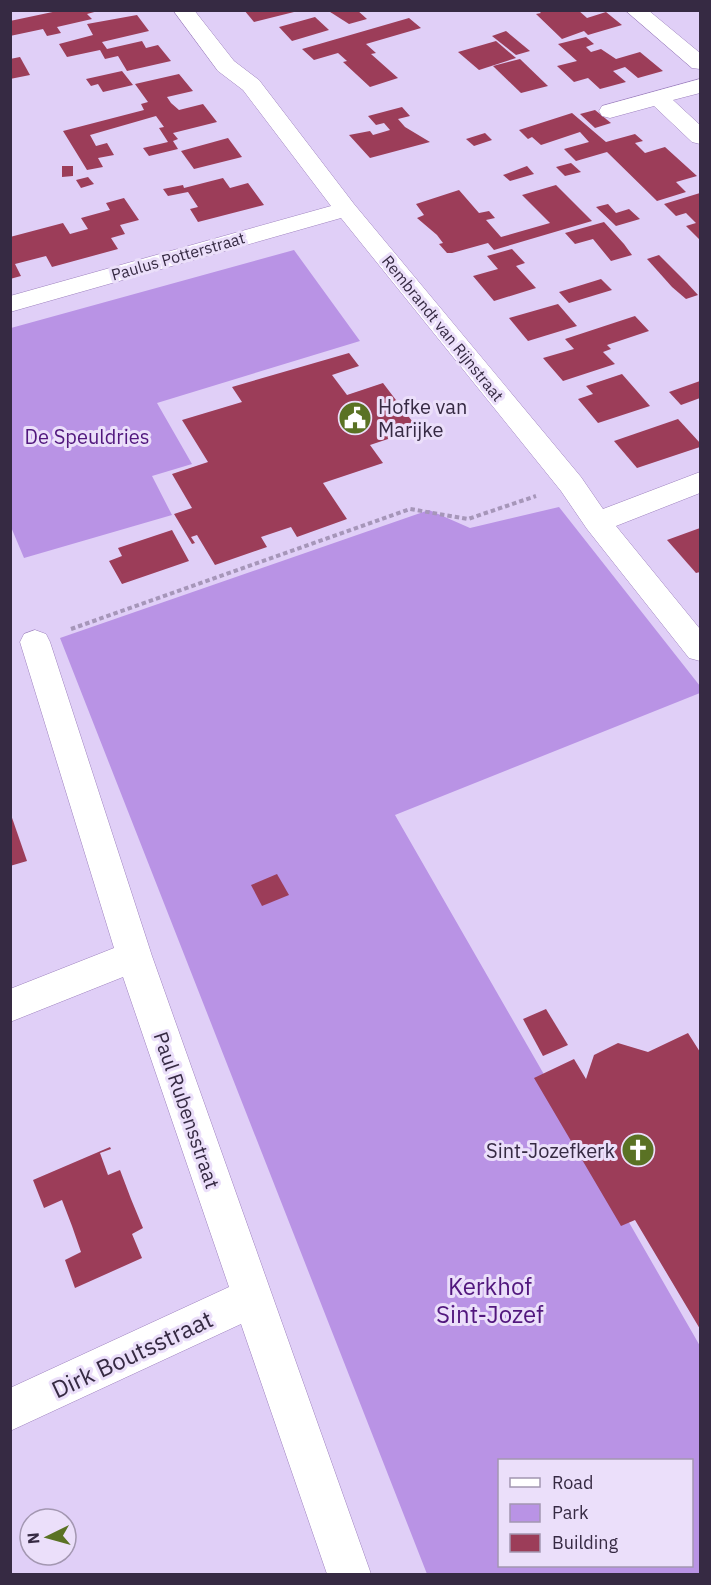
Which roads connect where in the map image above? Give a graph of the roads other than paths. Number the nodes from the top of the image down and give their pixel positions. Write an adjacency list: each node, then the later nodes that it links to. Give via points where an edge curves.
1 (183, 10): 9 (street, Rembrandt van Rijnstraat, via 226,66 251,85)
2 (635, 10): 3 (street)
3 (700, 63)
4 (700, 86): 5 (street)
5 (658, 98): 6 (street); 7 (street)
6 (610, 111)
7 (690, 115): 8 (street)
8 (700, 137)
9 (346, 209): 10 (street, Paulus Potterstraat); 12 (street, Rembrandt van Rijnstraat, via 571,484)
10 (10, 304)
11 (700, 482): 12 (street)
12 (597, 522): 14 (street, Rembrandt van Rijnstraat)
13 (35, 642): 15 (street, Paul Rubensstraat)
14 (700, 650)
15 (134, 956): 16 (street); 17 (street, Paul Rubensstraat)
16 (10, 1006)
17 (253, 1297): 18 (street, Dirk Boutsstraat); 19 (street, Paul Rubensstraat)
18 (10, 1410)
19 (349, 1575)

